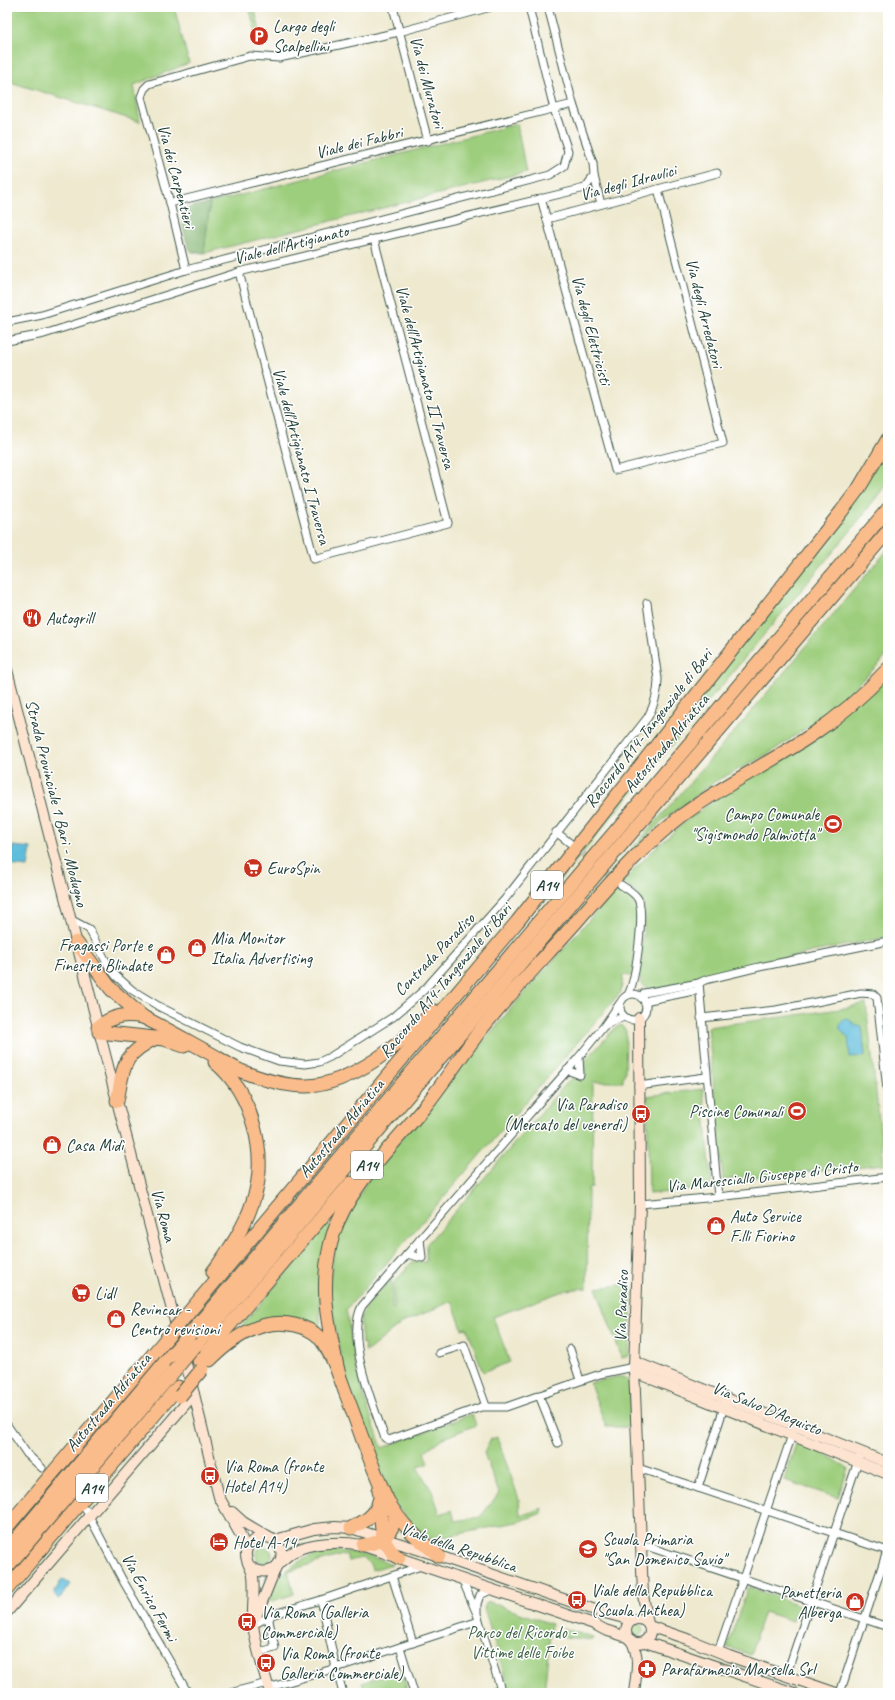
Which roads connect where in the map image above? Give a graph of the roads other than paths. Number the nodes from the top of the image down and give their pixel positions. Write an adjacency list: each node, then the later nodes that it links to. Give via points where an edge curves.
1 (393, 7): 5 (street, Via dei Muratori)
2 (491, 7): 5 (street)
3 (529, 7): 7 (street)
4 (548, 7): 6 (street)
5 (399, 32): 8 (street, Via dei Muratori); 13 (street, Via dei Carpentieri, via 279,58 250,56 149,84 141,97)
6 (573, 104): 7 (street, Viale dei Fabbri); 10 (street, via 593,163)
7 (554, 109): 8 (street, Viale dei Fabbri); 17 (street, Viale dell'Artigianato, via 568,151 564,166 550,175)
8 (428, 141): 13 (street, Viale dei Fabbri)
9 (717, 173): 11 (street, Via degli Idraulici)
10 (594, 176): 12 (street, Viale dell'Artigianato, via 585,188); 14 (street)
11 (658, 189): 14 (street, Via degli Idraulici); 22 (street, Via degli Arredatori, via 723,444)
12 (541, 198): 15 (street, Via degli Elettricisti); 16 (street, Viale dell'Artigianato)
13 (170, 203): 17 (street, Via dei Carpentieri)
14 (602, 204): 15 (street, Via degli Idraulici)
15 (547, 219): 22 (street, Via degli Elettricisti)
16 (374, 239): 18 (street, Viale dell'Artigianato); 24 (street, Viale dell'Artigianato II Traversa)
17 (186, 270): 19 (street, Viale dell'Artigianato, via 42,315)
18 (239, 272): 20 (street, Viale dell'Artigianato, via 44,334); 24 (street, Viale dell'Artigianato I Traversa, via 314,559)
19 (7, 322)
20 (7, 341)
21 (888, 438): 34 (highway, Raccordo A14-Tangenziale di Bari / A14, via 859,488 841,512)
22 (615, 470)
23 (888, 509): 95 (highway, Autostrada Adriatica / A14, bridge)
24 (448, 522)
25 (888, 531): 103 (highway, Autostrada Adriatica / A14, bridge)
26 (646, 603): 30 (street, Contrada Paradiso, via 658,679 654,705 648,717)
27 (888, 669): 49 (highway, via 856,701 824,726 711,795 662,832 611,882)
28 (7, 670): 29 (main road, Strada Provinciale 1 Bari - Modugno)
29 (9, 683): 33 (main road, Strada Provinciale 1 Bari - Modugno)
30 (556, 832): 31 (street); 33 (street, Contrada Paradiso, via 505,899 424,990 393,1017 319,1062 288,1063 256,1054 150,1001 116,976 88,930)
31 (570, 843)
32 (621, 885): 37 (street, via 632,892 640,904)
33 (70, 919): 36 (main road, Strada Provinciale 1 Bari - Modugno)
34 (518, 922): 43 (highway, via 492,944 451,993 409,1034 374,1060 335,1080 301,1085 260,1077 240,1070); 62 (highway, Raccordo A14-Tangenziale di Bari / A14)
35 (888, 941): 38 (street, via 759,967 705,980)
36 (76, 942): 43 (highway, via 111,989); 48 (main road, Via Roma)
37 (635, 976): 39 (street); 40 (street)
38 (699, 986): 40 (street, via 644,993); 42 (street, via 649,1000); 46 (street)
39 (628, 995): 40 (street, via 635,994); 41 (street)
40 (641, 998): 42 (street)
41 (620, 1003): 44 (street, via 621,1011); 47 (street)
42 (645, 1004): 45 (street, via 644,1012)
43 (143, 1016): 48 (highway, via 116,1016)
44 (626, 1017): 45 (street, via 632,1020); 47 (street)
45 (639, 1018): 54 (main road, Via Paradiso)
46 (701, 1018): 53 (street); 55 (street, via 776,1010 861,993 873,994 877,998)
47 (604, 1026): 51 (street)
48 (98, 1029): 50 (highway); 56 (main road, Via Roma)
49 (481, 1031): 65 (highway, A14); 67 (highway, via 427,1103 356,1188 340,1215 330,1248 325,1287 328,1324)
50 (156, 1038): 56 (highway, via 134,1050 124,1065); 62 (highway, via 201,1052 226,1071 235,1082 251,1117 257,1141 258,1172 254,1200 248,1215 222,1259)
51 (578, 1057): 52 (street); 52 (street, via 580,1075)
52 (567, 1070): 60 (street)
53 (706, 1077): 54 (street); 58 (street)
54 (638, 1086): 59 (main road, Via Paradiso)
55 (888, 1098)
56 (117, 1102): 69 (main road, Via Roma)
57 (888, 1177): 58 (street, Via Maresciallo Giuseppe di Cristo)
58 (718, 1197): 59 (street, Via Maresciallo Giuseppe di Cristo)
59 (640, 1204): 66 (main road, Via Paradiso)
60 (420, 1239): 61 (street); 61 (street, via 422,1258)
61 (407, 1254): 72 (street, via 362,1306 356,1323 366,1384 385,1438 391,1440)
62 (184, 1313): 88 (highway, Raccordo A14-Tangenziale di Bari / A14, bridge)
63 (570, 1349): 68 (street)
64 (439, 1353): 72 (street, via 464,1345)
65 (201, 1365): 67 (highway, via 245,1332 274,1323 290,1324 306,1328 318,1336); 107 (highway, A14)
66 (634, 1367): 68 (street); 71 (main road, Via Salvo D'Acquisto); 79 (main road, Via Paradiso)
67 (339, 1375): 80 (highway)
68 (580, 1380): 70 (street)
69 (194, 1394): 84 (main road, Via Roma); 85 (main road)
70 (539, 1395): 72 (street, via 506,1406); 75 (street)
71 (725, 1403): 74 (main road, Via Salvo D'Acquisto); 82 (street)
72 (486, 1406)
73 (7, 1425): 78 (street, via 27,1454)
74 (793, 1430): 76 (main road, Via Salvo D'Acquisto); 87 (street)
75 (558, 1443)
76 (859, 1457): 77 (main road, Via Salvo D'Acquisto); 81 (main road, Via Salvo D'Acquisto); 90 (street)
77 (888, 1464)
78 (42, 1468)
79 (638, 1468): 82 (street); 94 (main road, Via Paradiso)
80 (374, 1469): 83 (highway); 86 (highway)
81 (888, 1474)
82 (698, 1488): 87 (street)
83 (380, 1495): 89 (highway, via 378,1504 369,1518); 91 (highway)
84 (219, 1497): 92 (main road, via 243,1522); 96 (main road)
85 (88, 1512): 112 (main road); 131 (street, Via Enrico Fermi, via 122,1579)
86 (395, 1512): 91 (highway, via 392,1528); 98 (highway, via 408,1529)
87 (766, 1512): 90 (street); 106 (street)
88 (7, 1527)
89 (351, 1528): 91 (main road, Viale della Repubblica); 92 (main road, Viale della Repubblica, via 314,1529)
90 (834, 1533): 97 (street); 111 (street)
91 (383, 1538): 93 (highway, via 370,1545); 98 (main road, Viale della Repubblica); 99 (highway, via 390,1551)
92 (272, 1539): 96 (main road, via 258,1537); 100 (main road, via 281,1550)
93 (364, 1545): 99 (main road, Viale della Repubblica); 100 (main road, Viale della Repubblica, via 335,1543 314,1546 293,1552)
94 (642, 1546): 106 (street); 109 (main road, Via Paradiso)
95 (7, 1550)
96 (246, 1550): 102 (main road)
97 (888, 1550): 115 (street)
98 (440, 1556): 116 (main road, Viale della Repubblica, via 598,1612)
99 (399, 1558): 101 (main road, Viale della Repubblica)
100 (278, 1564): 102 (main road, via 266,1572 260,1572); 117 (main road)
101 (422, 1565): 104 (street); 105 (main road, Viale della Repubblica)
102 (250, 1566): 117 (main road, via 253,1574)
103 (7, 1567)
104 (392, 1576): 110 (street); 122 (street)
105 (462, 1579): 108 (main road, Viale della Repubblica); 114 (street)
106 (742, 1579): 111 (street); 125 (street)
107 (7, 1588)
108 (493, 1589): 114 (street, via 480,1595 477,1604); 120 (main road, Viale della Repubblica, via 594,1624)
109 (643, 1595): 116 (main road, Via Paradiso, via 640,1610); 118 (main road, Via Paradiso)
110 (321, 1600): 113 (street); 127 (street)
111 (811, 1601): 115 (street); 128 (street)
112 (7, 1612)
113 (270, 1616): 117 (street); 124 (street, via 275,1648)
114 (478, 1618): 122 (street); 130 (street)
115 (864, 1619): 119 (street); 139 (street)
116 (634, 1620): 118 (main road, via 644,1620); 120 (main road, via 626,1627)
117 (253, 1625): 124 (main road)
118 (649, 1625): 121 (main road, via 650,1634); 125 (main road)
119 (888, 1627)
120 (629, 1639): 121 (main road); 126 (main road)
121 (644, 1642): 126 (main road, via 645,1647); 137 (main road)
122 (413, 1643): 123 (street)
123 (400, 1647): 127 (street); 134 (street)
124 (260, 1652): 129 (main road)
125 (718, 1652): 128 (main road)
126 (638, 1660): 136 (main road)
127 (336, 1668): 129 (street); 133 (street)
128 (786, 1676): 138 (main road)
129 (268, 1688): 132 (street)
130 (502, 1691): 135 (street)
131 (188, 1693)
132 (230, 1693)
133 (343, 1693)
134 (414, 1693)
135 (490, 1693)
136 (634, 1693)
137 (794, 1693)
138 (836, 1693)
139 (840, 1693)

